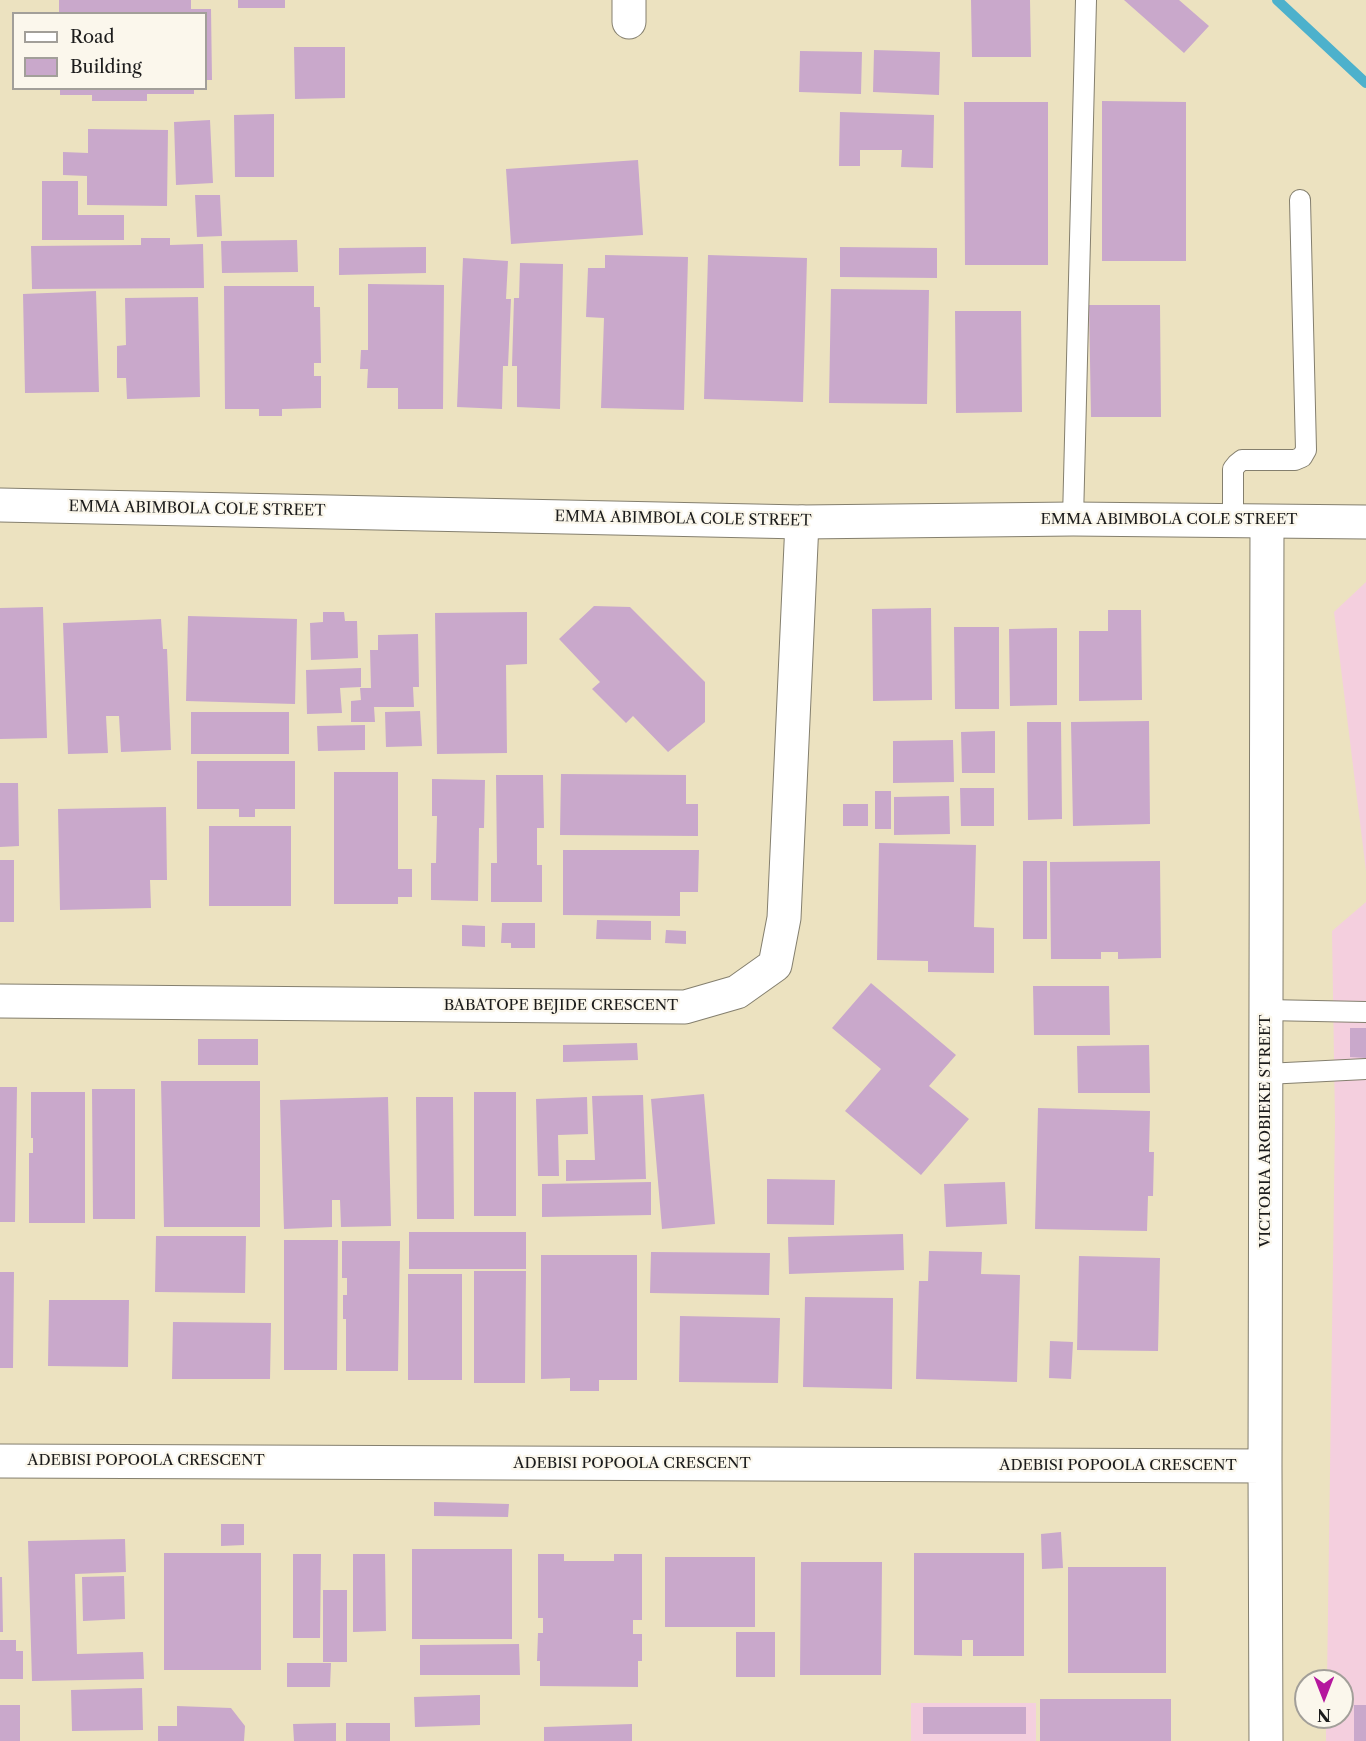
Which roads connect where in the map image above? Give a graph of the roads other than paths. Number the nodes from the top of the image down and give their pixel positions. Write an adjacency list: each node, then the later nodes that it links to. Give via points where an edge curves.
1 (1086, 0): 4 (lane)
2 (1300, 200): 5 (lane, via 1306,450 1295,460 1242,460 1237,464 1233,470)
3 (0, 505): 6 (street, EMMA ABIMBOLA COLE STREET)
4 (1072, 519): 5 (street, EMMA ABIMBOLA COLE STREET); 6 (street, EMMA ABIMBOLA COLE STREET)
5 (1233, 521): 7 (street, EMMA ABIMBOLA COLE STREET)
6 (802, 522): 9 (street, BABATOPE BEJIDE CRESCENT, via 784,918 775,965 737,992 685,1007)
7 (1267, 522): 8 (street, EMMA ABIMBOLA COLE STREET); 10 (street, VICTORIA AROBIEKE STREET)
8 (1366, 522)
9 (0, 1001)
10 (1266, 1010): 11 (lane); 13 (street, VICTORIA AROBIEKE STREET)
11 (1366, 1012)
12 (1366, 1069): 13 (lane)
13 (1266, 1074): 15 (street, VICTORIA AROBIEKE STREET)
14 (0, 1461): 15 (street, ADEBISI POPOOLA CRESCENT)
15 (1264, 1466): 16 (street, VICTORIA AROBIEKE STREET)
16 (1266, 1741)

